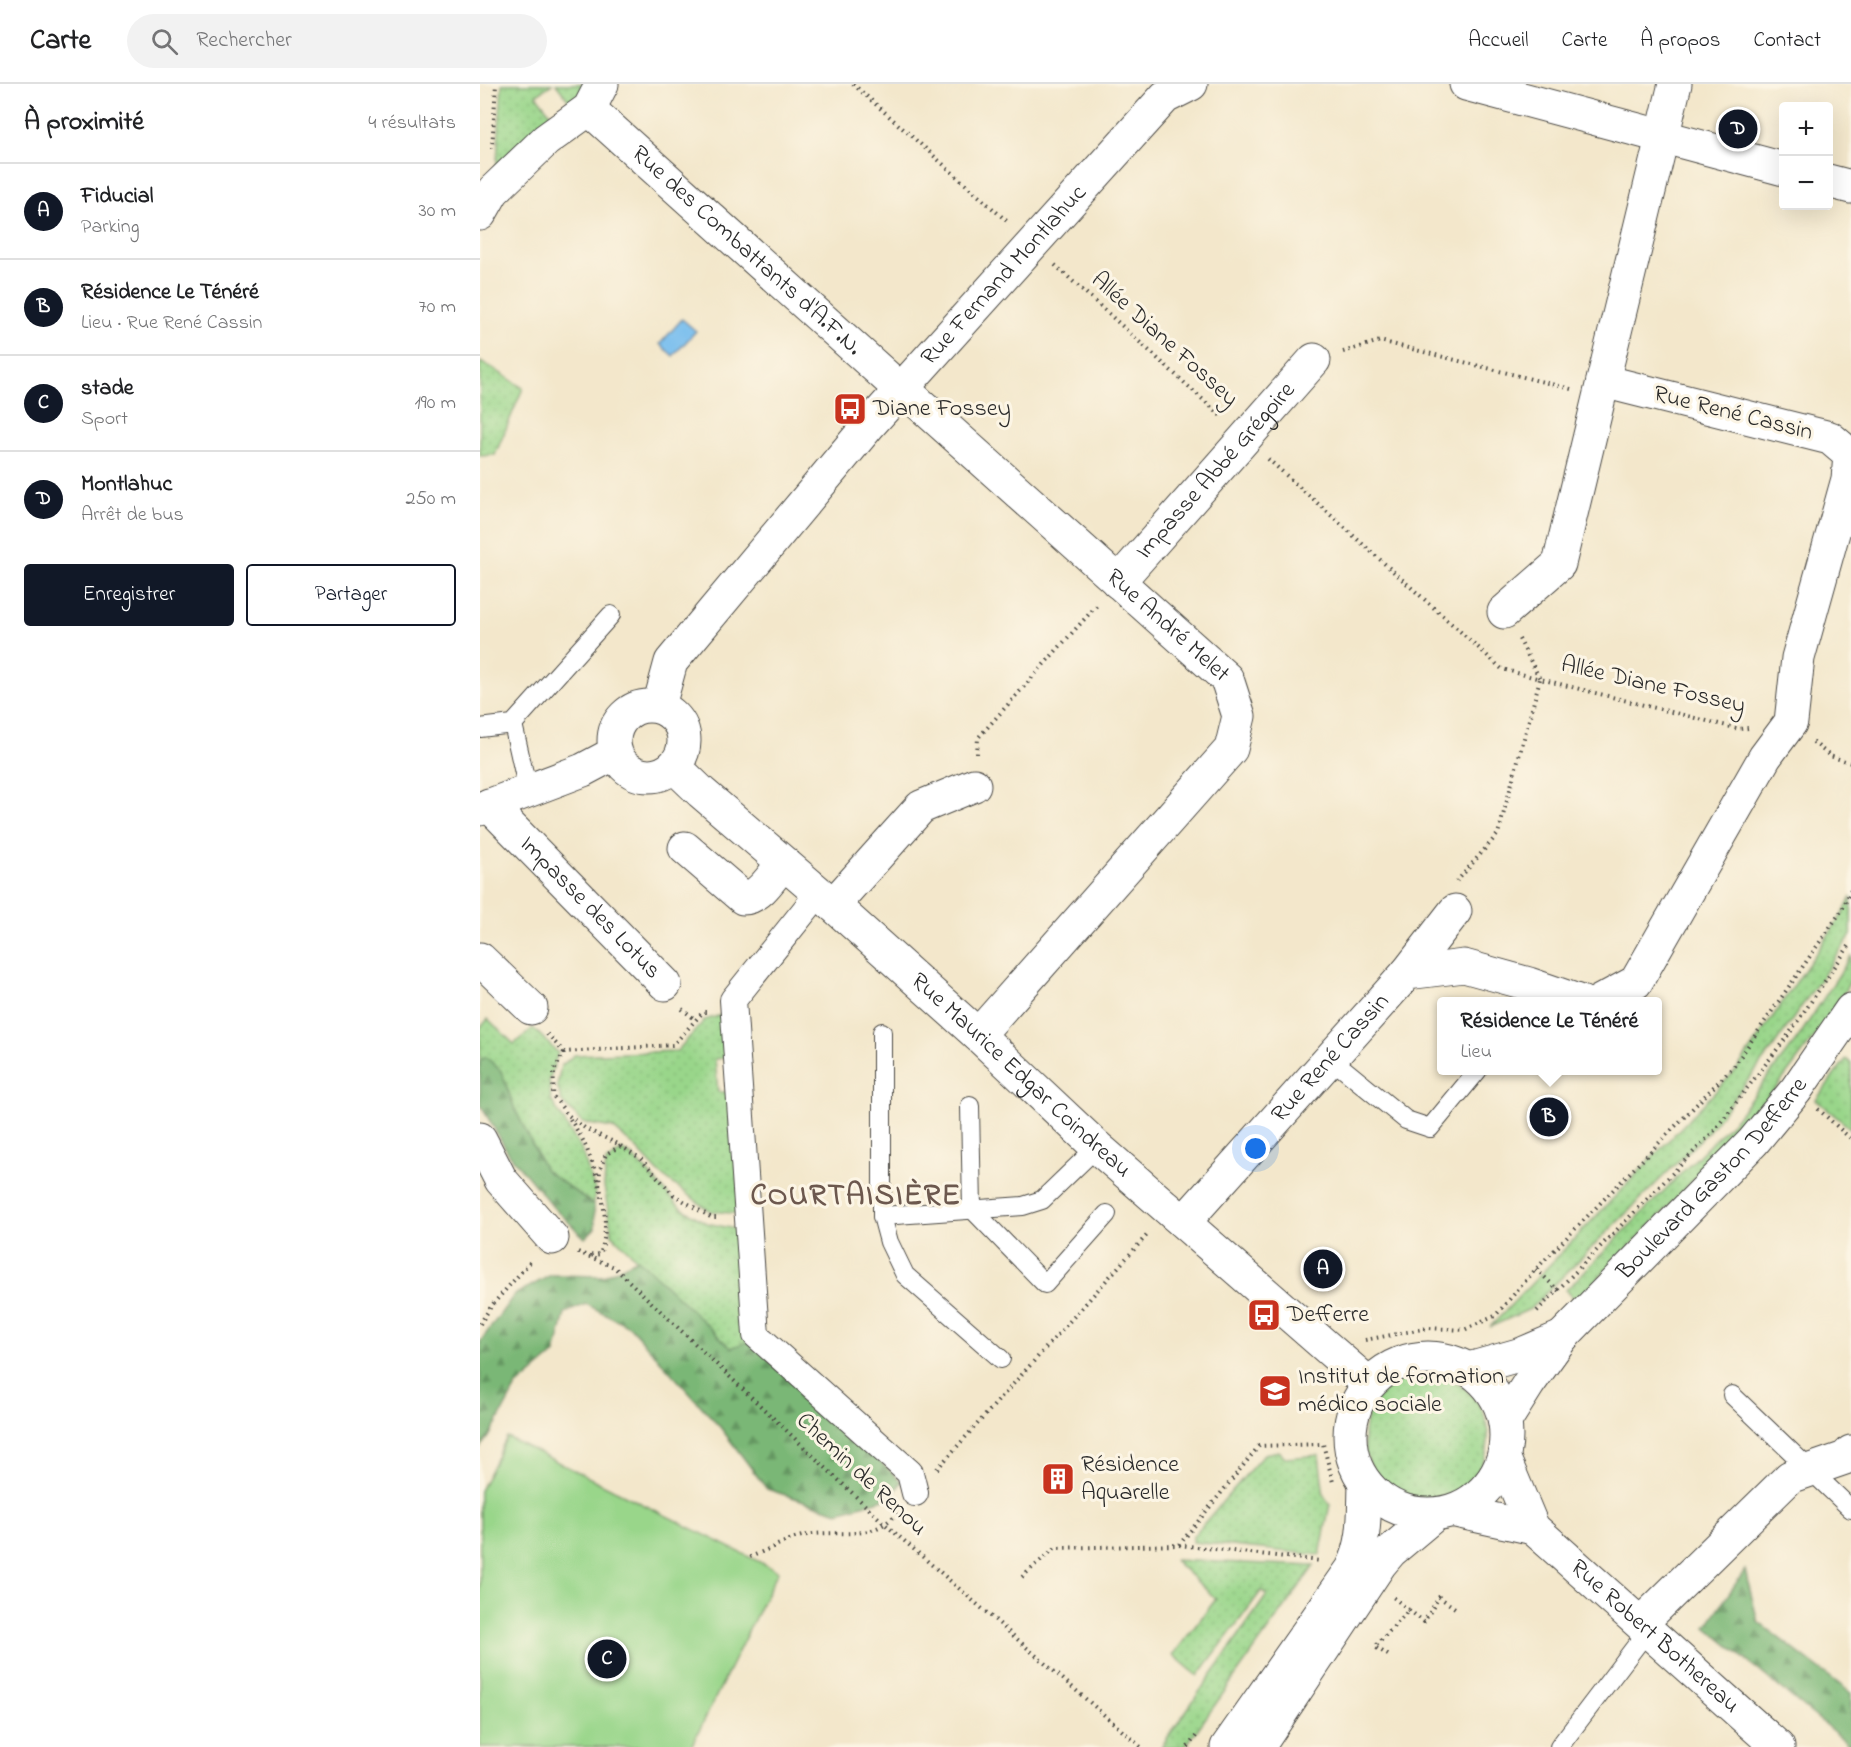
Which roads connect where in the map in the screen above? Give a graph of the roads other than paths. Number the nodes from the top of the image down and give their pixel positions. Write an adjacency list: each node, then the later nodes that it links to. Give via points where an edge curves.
1 (1191, 84): 12 (street, Rue Fernand Montlahuc, via 1166,97)
2 (1466, 84): 5 (street)
3 (1675, 84): 5 (street)
4 (596, 96): 9 (street, via 546,140); 12 (street, Rue des Combattants d'A.F.N.)
5 (1662, 137): 6 (street); 11 (street)
6 (1779, 168)
7 (1833, 182): 8 (street)
8 (1851, 187)
9 (486, 203)
10 (1314, 360): 13 (street, Impasse Abbé Grégoire)
11 (1603, 381): 14 (street, via 1559,564); 33 (street, Rue René Cassin, via 1830,438 1850,455 1848,479 1798,658 1791,722 1765,757 1636,982)
12 (903, 389): 13 (street, Rue André Melet); 16 (street, Rue Fernand Montlahuc, via 671,662)
13 (1118, 582): 37 (street, Rue André Melet, via 1227,679 1239,716 1232,749)
14 (1504, 612)
15 (611, 615): 17 (lane)
16 (659, 706): 19 (street, via 647,705 627,712 614,731); 20 (street, via 674,716 683,732 684,744)
17 (513, 724): 18 (lane); 22 (lane)
18 (480, 728)
19 (615, 753): 20 (street, via 621,764 642,776 653,776); 22 (street)
20 (674, 766): 25 (street, Rue Maurice Edgar Coindreau)
21 (974, 785): 26 (street, via 921,807)
22 (528, 791): 23 (street)
23 (484, 807): 30 (street, Impasse des Lotus)
24 (685, 848): 25 (street, via 743,898 756,894)
25 (783, 863): 26 (street, Rue Maurice Edgar Coindreau)
26 (825, 899): 37 (street, Rue Maurice Edgar Coindreau); 58 (street, via 733,1000 756,1335 910,1473)
27 (1455, 911): 29 (street, Rue René Cassin)
28 (480, 959): 34 (street)
29 (1407, 973): 31 (street, Rue René Cassin, via 1464,966); 38 (street, Rue René Cassin)
30 (665, 984)
31 (1525, 993): 32 (street, Rue René Cassin)
32 (1550, 997)
33 (1608, 997)
34 (531, 1008)
35 (1851, 1010): 48 (street, Boulevard Gaston Defferre, via 1796,1090 1746,1150)
36 (882, 1032): 45 (lane)
37 (978, 1035): 42 (street, Rue Maurice Edgar Coindreau)
38 (1330, 1058): 39 (lane, via 1406,1120 1430,1128); 46 (street, Rue René Cassin)
39 (1475, 1075)
40 (970, 1106): 43 (lane)
41 (480, 1139): 47 (street, via 501,1180)
42 (1097, 1147): 43 (lane, via 1042,1200 1023,1206); 46 (street, Rue Maurice Edgar Coindreau)
43 (972, 1209): 44 (lane, via 1045,1284); 45 (lane)
44 (1107, 1214)
45 (882, 1216): 49 (lane, via 905,1275)
46 (1177, 1216): 51 (street, Rue Maurice Edgar Coindreau)
47 (552, 1238)
48 (1562, 1337): 50 (street, Boulevard Gaston Defferre, via 1522,1354); 53 (street, Boulevard Gaston Defferre)
49 (1001, 1359)
50 (1469, 1369): 51 (street, via 1448,1360 1426,1357 1395,1365); 53 (street, via 1491,1389)
51 (1369, 1384): 57 (street, via 1354,1407 1349,1433 1353,1460)
52 (1732, 1395): 56 (lane)
53 (1505, 1421): 55 (street)
54 (1851, 1452): 56 (street)
55 (1504, 1459): 60 (street, via 1493,1481 1476,1499); 61 (street, Rue Robert Bothereau)
56 (1811, 1471): 59 (lane); 62 (street, via 1790,1477)
57 (1350, 1486): 60 (street, via 1395,1509 1415,1514); 63 (street, via 1363,1537 1359,1555)
58 (915, 1493)
59 (1851, 1509)
60 (1445, 1513): 61 (street, Rue Robert Bothereau); 64 (street, via 1391,1551 1380,1564)
61 (1533, 1528): 62 (street, Rue Robert Bothereau)
62 (1644, 1626): 65 (lane); 66 (street, Rue Robert Bothereau)
63 (1227, 1747)
64 (1258, 1747)
65 (1559, 1747)
66 (1778, 1747)

